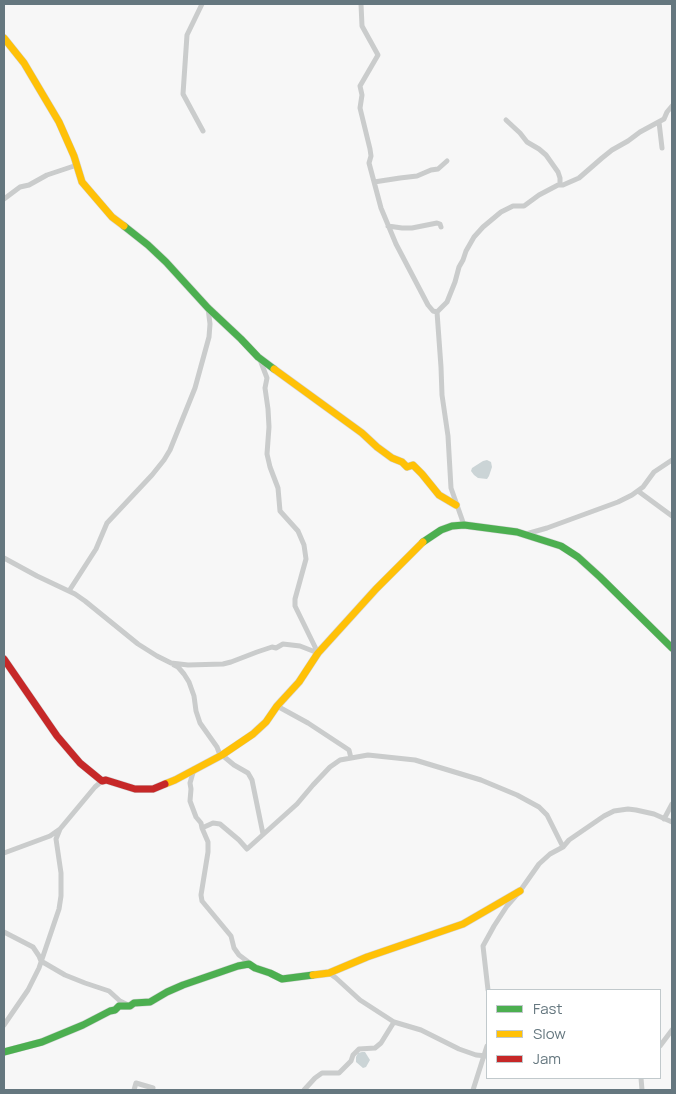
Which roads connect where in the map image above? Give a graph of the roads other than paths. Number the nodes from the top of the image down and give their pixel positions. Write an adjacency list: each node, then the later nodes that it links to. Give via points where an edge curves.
1 (202, 4): 7 (street, via 187,35 183,94)
2 (361, 4): 11 (street, via 362,26 378,55 360,86 360,108)
3 (4, 38): 10 (street, via 24,63 59,122)
4 (672, 106): 6 (street)
5 (506, 120): 12 (street, via 526,141 546,155 558,172)
6 (659, 122): 8 (street); 12 (street, via 612,150 579,178)
7 (203, 131)
8 (662, 148)
9 (446, 161): 11 (street, via 438,169 418,176)
10 (77, 165): 13 (street, via 20,186); 16 (street, via 82,182 112,217 166,262)
11 (374, 182): 14 (street)
12 (560, 185): 17 (street, via 524,206 513,206 501,212 483,227 466,251 447,302)
13 (4, 199)
14 (388, 226): 15 (street, via 412,228 437,223); 17 (street, via 428,305)
15 (441, 227)
16 (208, 308): 18 (street); 26 (street, via 209,337 195,388 170,450 152,475 107,523 96,549)
17 (437, 312): 21 (street, via 451,488)
18 (258, 357): 21 (street, via 392,458 407,467 413,465 439,495); 28 (street, via 267,378 264,388 269,427 267,454 278,488 280,511 298,531 304,545 306,559 295,606)
19 (672, 460): 20 (street, via 654,472)
20 (638, 491): 22 (street); 24 (street, via 618,502)
21 (456, 505): 23 (street)
22 (672, 516)
23 (464, 525): 24 (street); 28 (street, via 441,530 424,541)
24 (526, 534): 27 (street, via 561,546 578,557)
25 (4, 558): 26 (street)
26 (69, 591): 30 (street, via 138,644)
27 (672, 648)
28 (318, 653): 30 (street, via 283,644 222,664); 31 (street, via 299,682)
29 (4, 659): 35 (street, via 57,736 80,763)
30 (171, 663): 32 (street, via 189,682 200,723)
31 (277, 706): 32 (street, via 254,734); 33 (street, via 349,750)
32 (221, 755): 34 (street); 41 (street, via 248,773 252,780)
33 (351, 758): 41 (street, via 330,767 297,804); 42 (street, via 368,755 415,760 481,780 517,795 540,807)
34 (194, 769): 35 (street, via 153,789 135,789); 39 (street, via 190,801)
35 (102, 781): 40 (street)
36 (672, 804): 37 (street)
37 (664, 818): 38 (street); 42 (street, via 628,809 614,811)
38 (672, 822)
39 (202, 828): 41 (street, via 220,824 247,849); 47 (street, via 208,842 202,900 231,936 239,955)
40 (60, 829): 43 (street); 46 (street, via 56,839 61,896)
41 (262, 834)
42 (563, 847): 44 (street, via 539,864)
43 (4, 853)
44 (520, 891): 48 (street, via 463,924); 49 (street, via 502,913 483,946)
45 (4, 932): 46 (street, via 33,947)
46 (41, 961): 50 (street, via 65,975 110,991); 52 (street, via 28,990)
47 (255, 968): 48 (street, via 282,979); 50 (street, via 248,964 238,966 167,992 150,1002)
48 (329, 973): 51 (street, via 360,1000)
49 (488, 989)
50 (130, 1006): 55 (street, via 119,1006 42,1042)
51 (394, 1022): 56 (street, via 420,1030 459,1050); 59 (street, via 374,1048 359,1049 339,1073 322,1072)
52 (4, 1025)
53 (672, 1030): 54 (street)
54 (661, 1045)
55 (4, 1052)
56 (486, 1056): 60 (street)
57 (153, 1088): 58 (street, via 136,1083)
58 (134, 1090)
59 (304, 1090)
60 (473, 1090)

